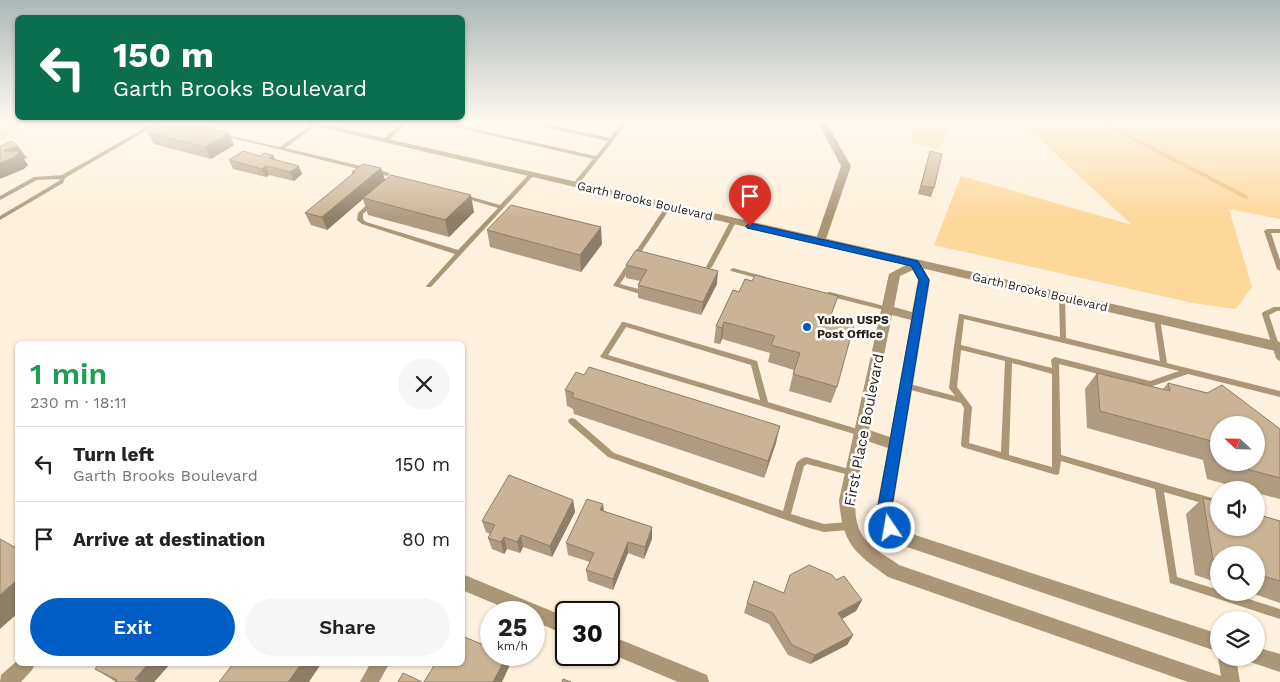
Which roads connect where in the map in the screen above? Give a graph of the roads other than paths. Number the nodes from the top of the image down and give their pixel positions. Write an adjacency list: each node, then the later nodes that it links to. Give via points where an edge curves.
1 (103, 154): 10 (lane)
2 (301, 154): 8 (lane)
3 (440, 154): 9 (street, Garth Brooks Boulevard)
4 (577, 154): 7 (lane)
5 (599, 154): 7 (lane)
6 (839, 154): 20 (street, via 846,166)
7 (596, 158): 11 (lane)
8 (387, 174)
9 (532, 175): 11 (street, Garth Brooks Boulevard); 15 (lane)
10 (63, 177): 14 (lane, via 36,178); 17 (lane, via 61,182)
11 (575, 185): 16 (street, Garth Brooks Boulevard)
12 (455, 194): 15 (lane)
13 (379, 197): 21 (lane, via 360,214 364,223)
14 (0, 198)
15 (502, 207): 21 (lane)
16 (668, 207): 18 (street, Garth Brooks Boulevard); 28 (lane, via 616,286)
17 (0, 218)
18 (733, 222): 20 (street, Garth Brooks Boulevard); 23 (lane)
19 (1280, 231): 24 (lane, via 1267,231)
20 (820, 242): 22 (street, Garth Brooks Boulevard)
21 (460, 253): 27 (lane)
22 (915, 264): 30 (street, Garth Brooks Boulevard); 31 (street, First Place Boulevard, via 895,274); 33 (street, via 924,280)
23 (709, 267)
24 (1280, 269)
25 (733, 270): 26 (lane)
26 (769, 279)
27 (430, 286)
28 (640, 292)
29 (823, 293): 31 (lane)
30 (1062, 297): 34 (street, Garth Brooks Boulevard); 35 (lane)
31 (888, 309): 33 (street); 47 (street, First Place Boulevard)
32 (1280, 309): 37 (lane, via 1265,314)
33 (917, 318): 42 (street)
34 (1157, 319): 37 (street, Garth Brooks Boulevard); 39 (lane)
35 (1063, 340): 36 (lane, via 963,316 960,317); 39 (lane)
36 (957, 346): 38 (lane); 44 (lane, via 953,388)
37 (1278, 350)
38 (1009, 360): 41 (lane); 49 (lane)
39 (1164, 365): 40 (lane)
40 (1188, 371): 41 (lane, via 1150,384 1056,360); 43 (lane)
41 (1055, 372): 50 (lane)
42 (906, 386): 44 (lane); 48 (street)
43 (1280, 394)
44 (964, 402): 49 (lane, via 968,407 966,445)
45 (765, 404): 45 (lane, via 746,398 604,356 624,324 754,363); 47 (lane)
46 (572, 421): 54 (lane, via 611,455)
47 (861, 433): 48 (street); 51 (street, First Place Boulevard)
48 (895, 444): 59 (street, via 885,506 890,528 907,540)
49 (1006, 457): 50 (lane, via 1056,472)
50 (1056, 457): 52 (lane)
51 (852, 474): 54 (lane, via 806,460 800,464); 55 (street, First Place Boulevard, via 847,500)
52 (1159, 487): 53 (lane); 57 (lane, via 1173,580)
53 (1210, 501)
54 (786, 516): 55 (lane, via 824,528)
55 (848, 526): 69 (street, via 857,543 894,571)
56 (465, 583): 58 (street)
57 (1280, 614)
58 (555, 621)
59 (1210, 640)
60 (620, 649): 68 (street)
61 (1265, 659): 62 (street)
62 (1280, 664)
63 (24, 666): 66 (street)
64 (379, 666): 67 (street)
65 (1228, 666): 70 (street)
66 (8, 682)
67 (369, 682)
68 (700, 682)
69 (1214, 682)
70 (1231, 682)

